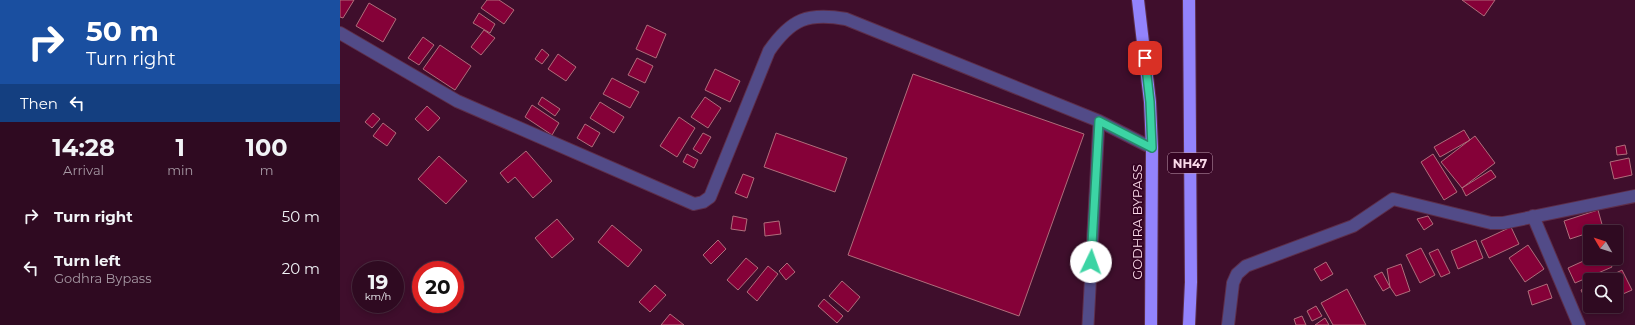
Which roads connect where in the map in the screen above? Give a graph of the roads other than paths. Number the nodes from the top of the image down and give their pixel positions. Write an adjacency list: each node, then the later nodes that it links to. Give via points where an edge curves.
1 (1138, 0): 5 (highway, GODHRA BYPASS / NH47, via 1150,102)
2 (1190, 0): 10 (highway, NH47)
3 (340, 33): 4 (street, via 457,101 694,204 704,202 710,197 769,51 781,34 797,22 814,16 846,20)
4 (1099, 121): 5 (street); 8 (lane)
5 (1152, 148): 9 (highway, GODHRA BYPASS / NH47)
6 (1635, 196): 7 (street)
7 (1533, 216): 11 (street, via 1491,223 1393,199 1353,226 1246,266 1237,274 1233,283); 12 (street)
8 (1088, 325)
9 (1151, 325)
10 (1189, 325)
11 (1228, 325)
12 (1579, 325)

